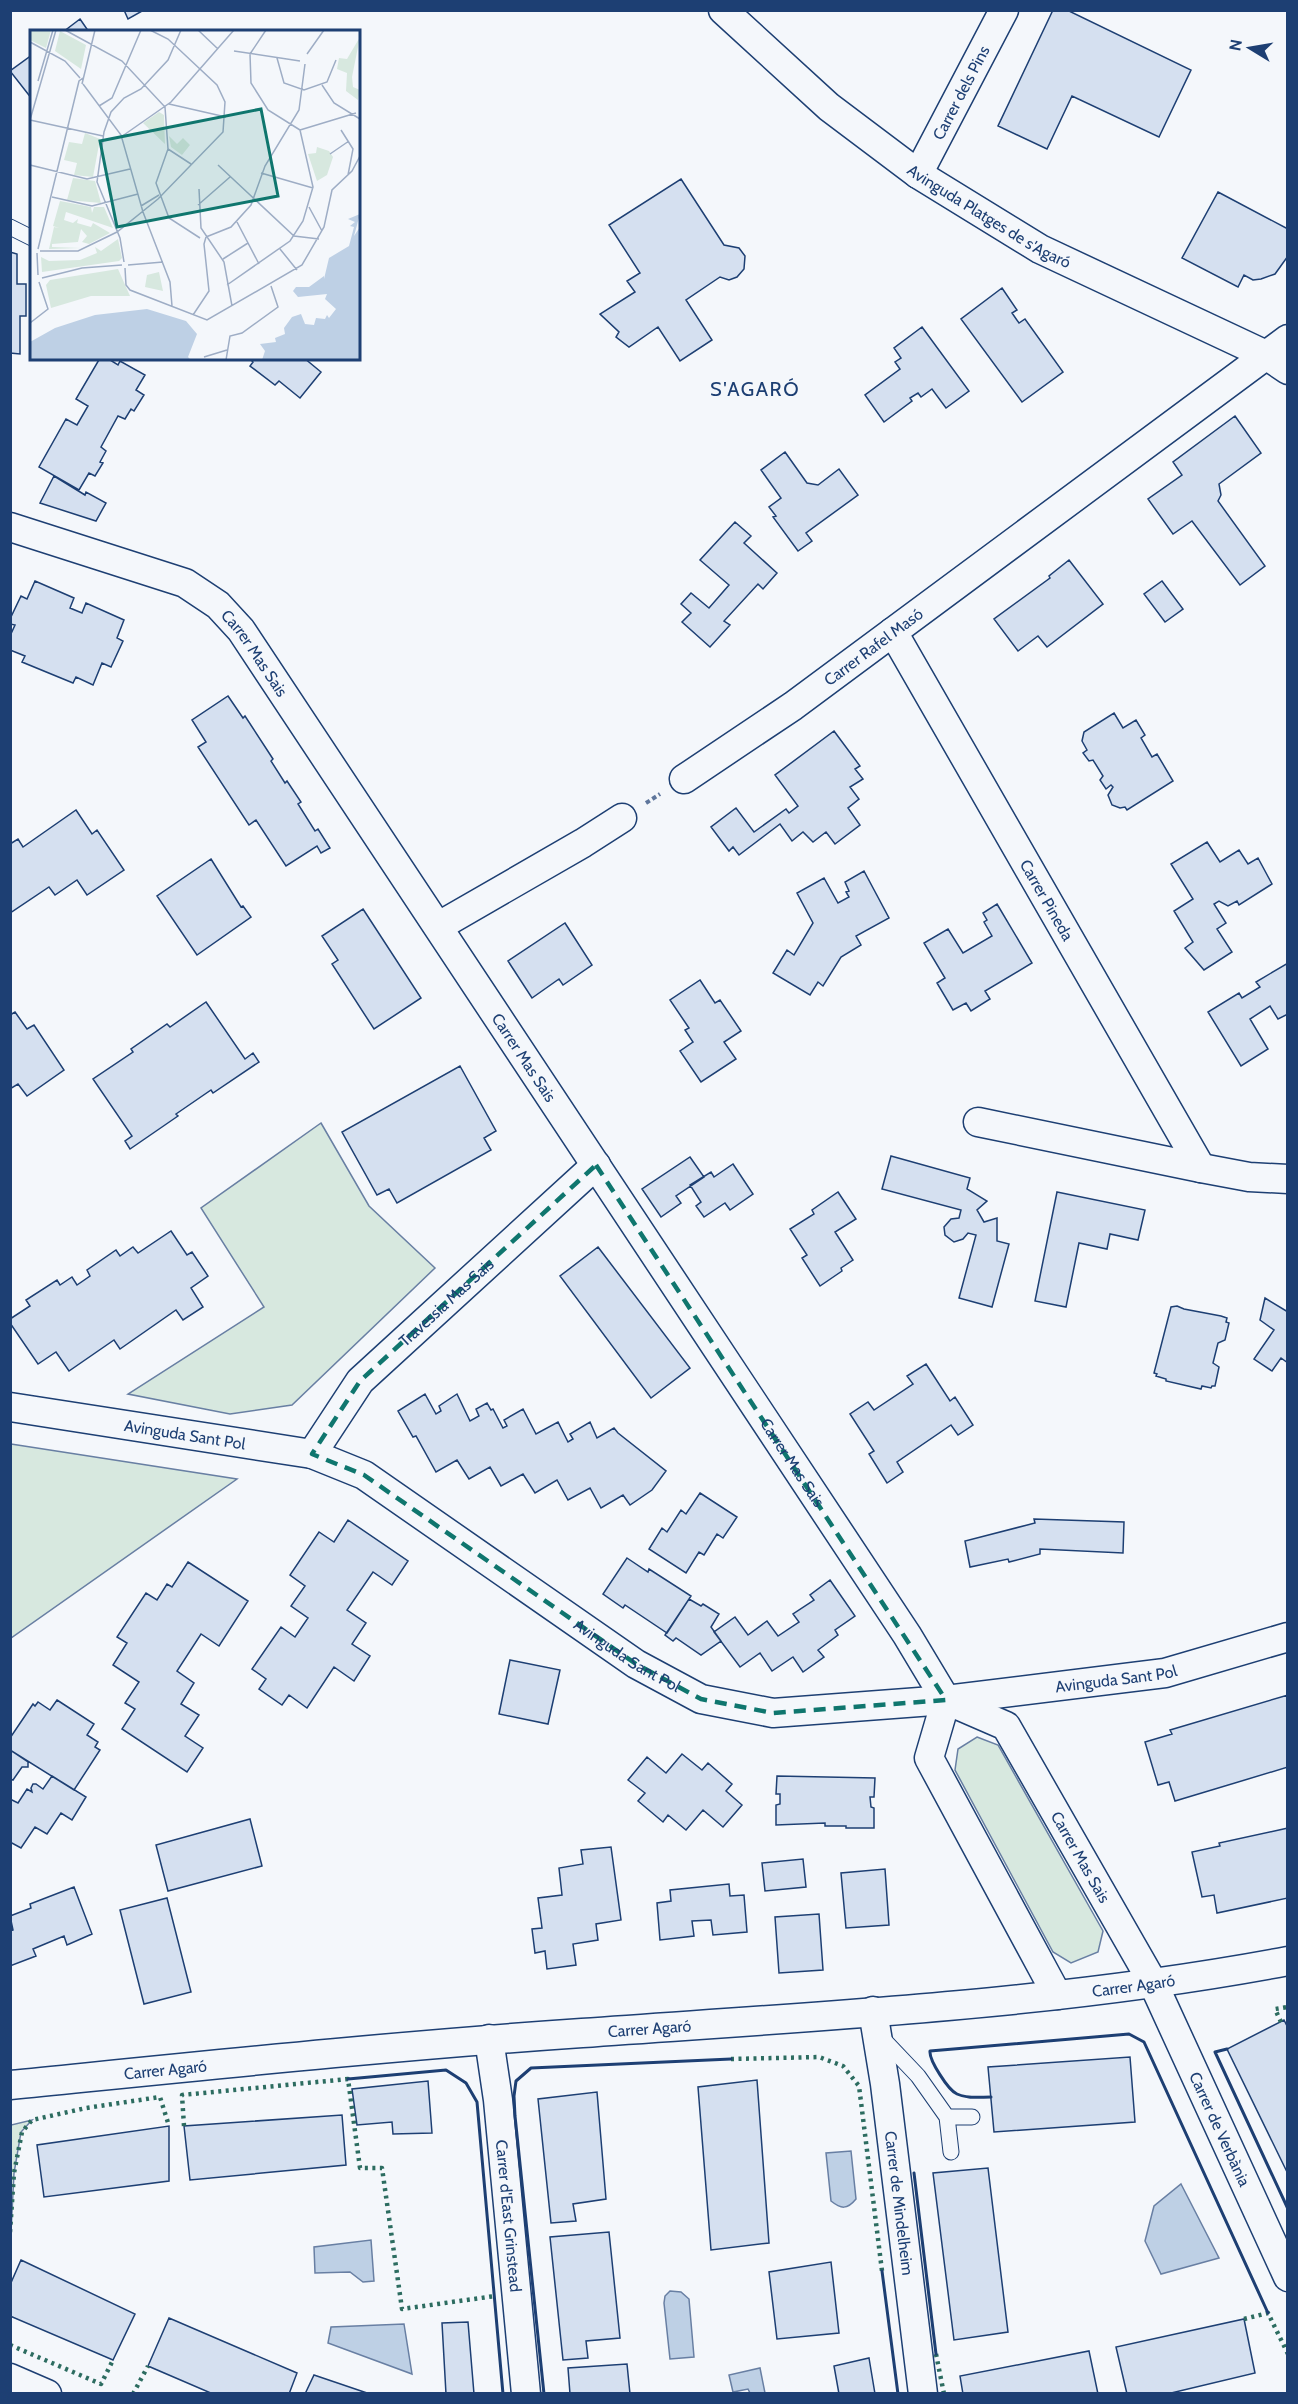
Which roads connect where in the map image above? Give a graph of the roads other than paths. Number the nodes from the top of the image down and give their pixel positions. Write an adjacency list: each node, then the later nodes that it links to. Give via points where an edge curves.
1 (723, 10): 3 (street, Avinguda Platges de s'Agaró, via 829,107)
2 (1004, 10): 3 (street, Carrer dels Pins)
3 (918, 174): 6 (street, Avinguda Platges de s'Agaró, via 1040,249)
4 (10, 227): 5 (lane)
5 (30, 237)
6 (1280, 355): 8 (street, Carrer Rafel Masó)
7 (10, 527): 11 (street, Carrer Mas Sais, via 185,583 218,605 241,630)
8 (893, 632): 9 (street, Carrer Rafel Masó, via 794,706); 14 (street, Carrer Pineda)
9 (684, 779)
10 (622, 818): 11 (street)
11 (439, 926): 13 (street, Carrer Mas Sais)
12 (978, 1122): 14 (street)
13 (596, 1165): 17 (street, Travessia Mas Sais, via 360,1381); 19 (street, Carrer Mas Sais)
14 (1201, 1168): 15 (street)
15 (1287, 1179)
16 (10, 1407): 17 (street, Avinguda Sant Pol)
17 (312, 1454): 19 (street, Avinguda Sant Pol, via 364,1475 636,1664 701,1699 773,1713)
18 (1287, 1637): 19 (street, Avinguda Sant Pol, via 1165,1673)
19 (946, 1700): 21 (street, Carrer Mas Sais, via 1006,1726); 22 (street, via 929,1758)
20 (1287, 1961): 21 (street, Carrer Agaró)
21 (1153, 1983): 22 (street, Carrer Agaró); 29 (street, Carrer de Verbània)
22 (1057, 1995): 23 (street, Carrer Agaró)
23 (875, 2022): 24 (street, Carrer Agaró); 26 (lane); 33 (street, Carrer de Mindelheim)
24 (489, 2039): 25 (street, Carrer Agaró); 32 (street, Carrer d'East Grinstead)
25 (10, 2085)
26 (947, 2117): 27 (lane); 28 (lane)
27 (972, 2117)
28 (951, 2152)
29 (1287, 2277)
30 (10, 2378): 31 (street)
31 (47, 2394)
32 (526, 2394)
33 (923, 2394)

